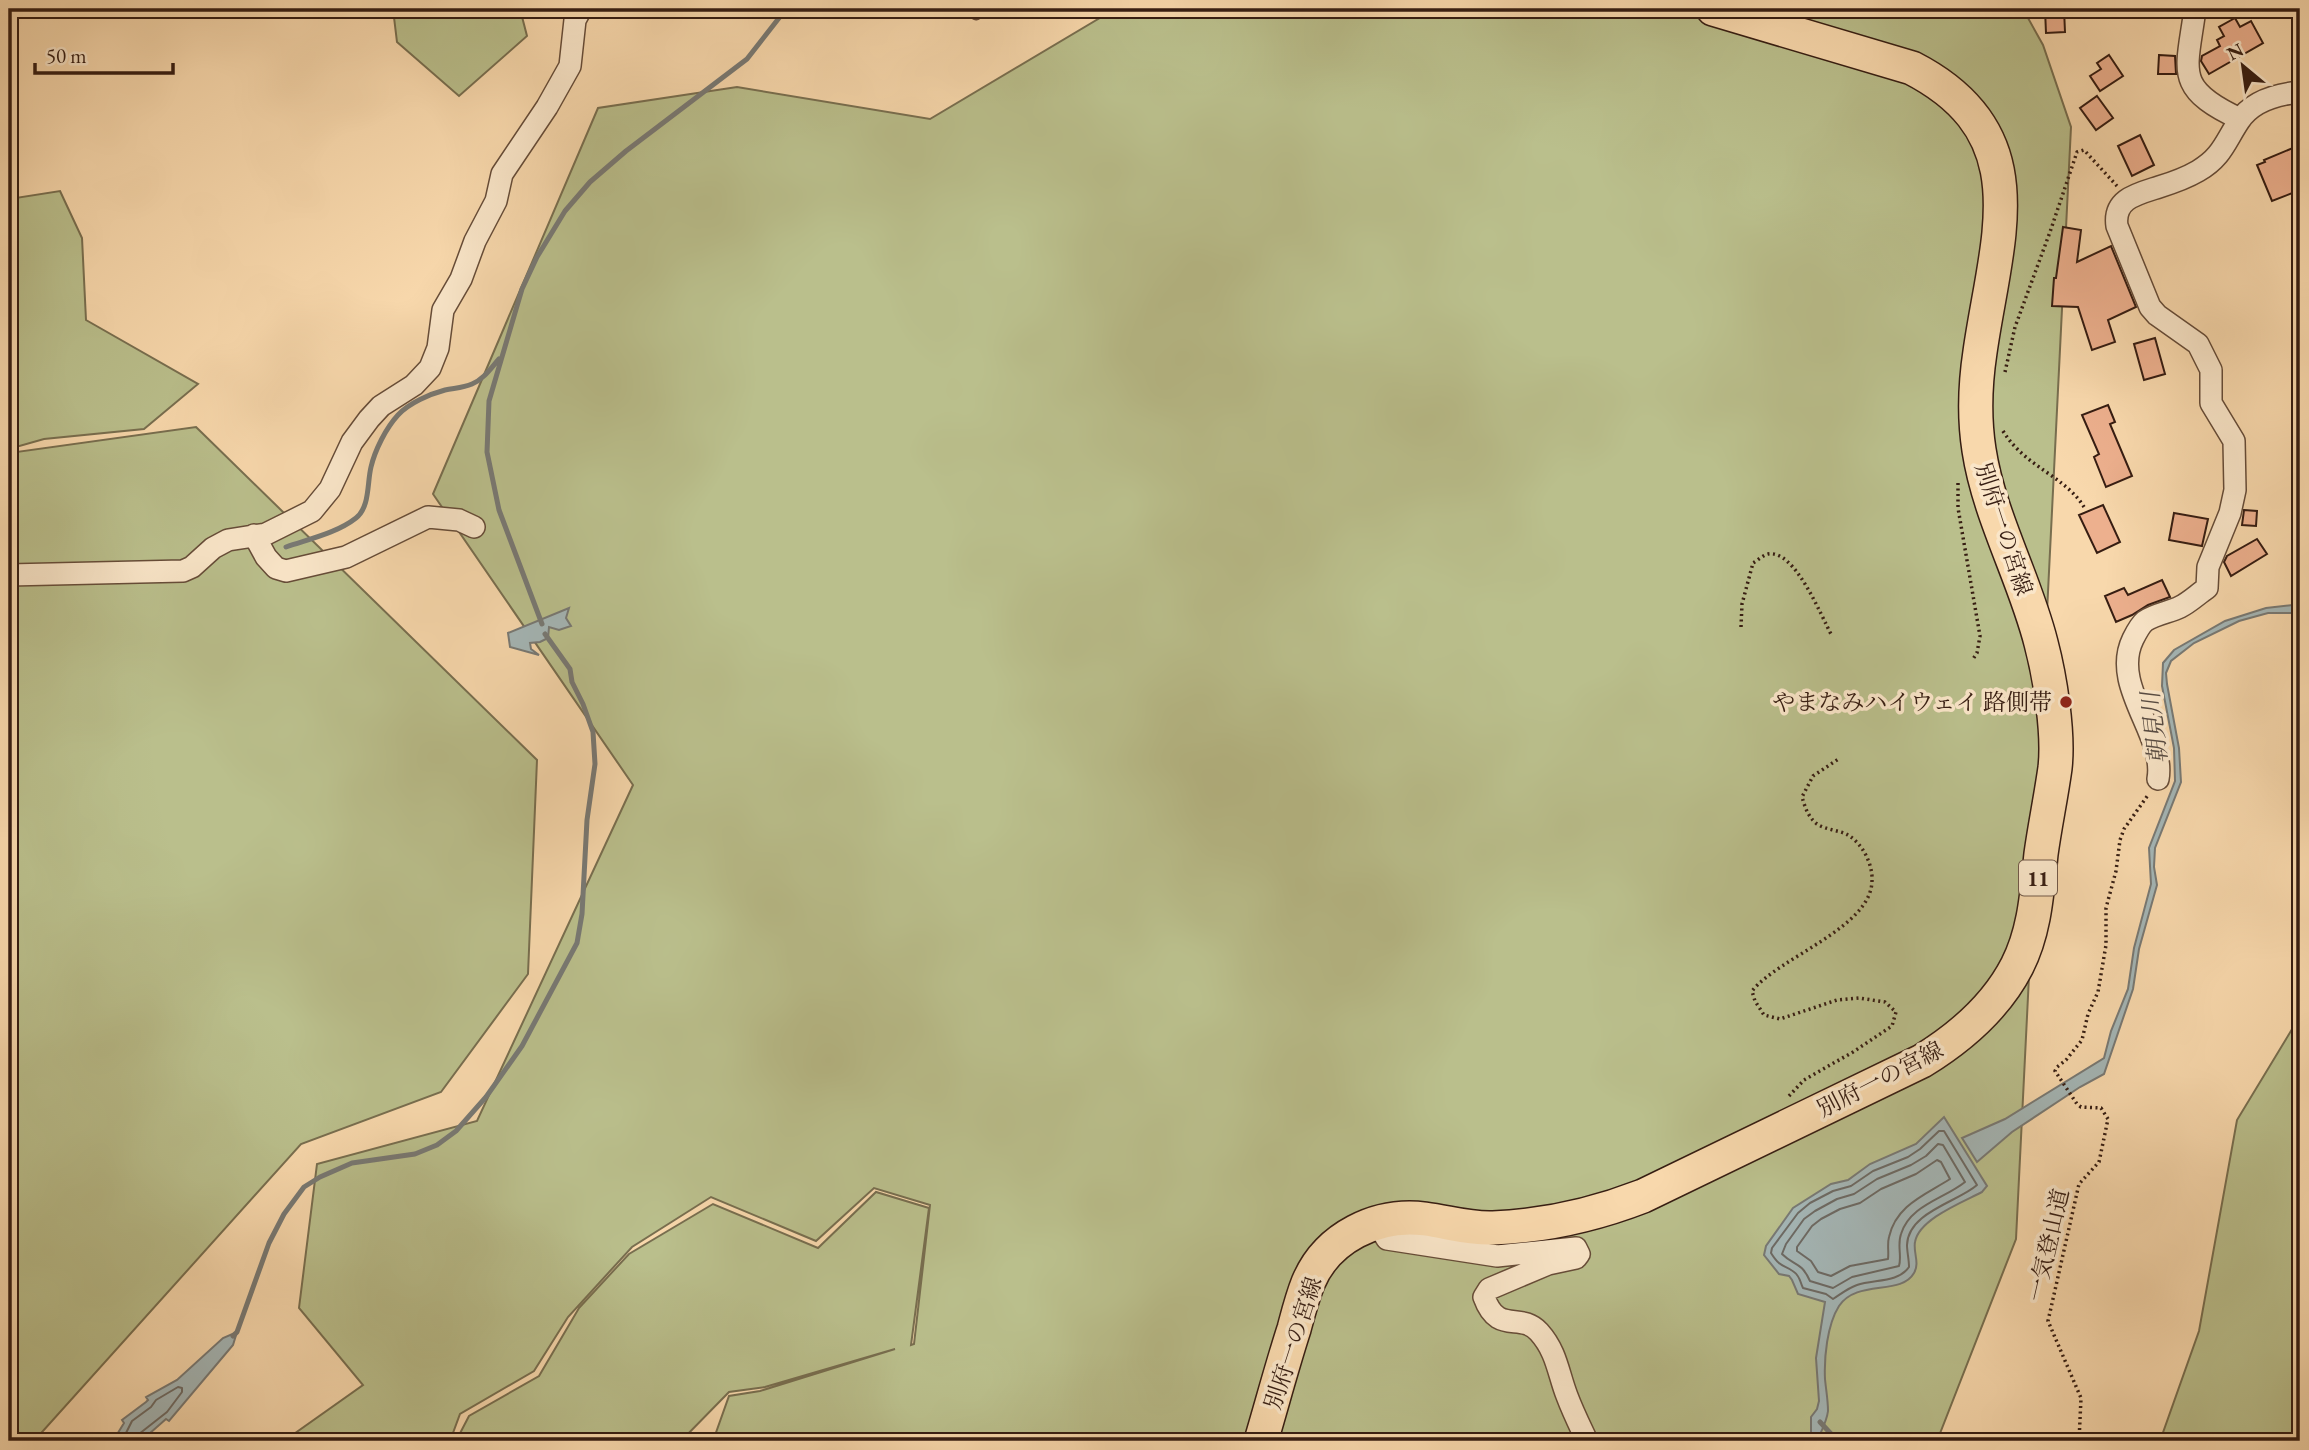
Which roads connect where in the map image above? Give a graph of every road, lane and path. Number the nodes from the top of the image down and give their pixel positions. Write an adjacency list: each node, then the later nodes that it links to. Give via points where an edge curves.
1 (581, 9): 12 (street, via 575,20 570,66 499,182 496,201 443,310 430,368 369,419 352,442 330,489 312,511 266,534)
2 (1713, 9): 8 (main road, 別府一の宮線 / 11, via 1912,68 1950,90 1973,115 1994,157 2002,210 1977,374)
3 (2195, 9): 5 (street, via 2188,73 2204,100)
4 (2300, 92): 5 (street, via 2276,94)
5 (2240, 119): 6 (street, via 2213,162 2176,182)
6 (2129, 197): 7 (path, via 2084,150 2077,152 2015,327); 18 (street, via 2118,211 2117,226 2150,307 2198,344 2211,370 2211,403 2234,441 2235,490 2208,567 2207,588 2183,606 2145,622 2131,643 2130,683 2160,770)
7 (2003, 380)
8 (1978, 434): 10 (path, via 1997,422 2017,450 2072,491); 19 (main road, 別府一の宮線 / 11, via 1987,485 2042,643 2053,713 2055,765 2033,923 2003,990 1952,1043)
9 (1958, 475): 16 (path, via 1958,508 1980,636)
10 (2084, 507)
11 (474, 527): 12 (street, via 459,520 428,517 346,557 286,571 266,557)
12 (254, 535): 13 (street, via 228,540 183,571)
13 (9, 575)
14 (1741, 627): 15 (path, via 1753,563 1768,554 1782,557 1797,570)
15 (1832, 636)
16 (1973, 659)
17 (1840, 758): 19 (path, via 1813,776 1802,797 1818,825 1849,835 1863,851 1873,884 1868,901 1842,926 1760,980 1752,991 1764,1015 1780,1019 1837,1000 1859,998 1885,1002 1896,1012 1892,1026 1804,1080 1784,1101)
18 (2158, 779): 23 (path, 一気登山道, via 2124,829 2106,908 2106,945 2098,992 2081,1040 2055,1071 2077,1104 2101,1108 2108,1119 2099,1162 2079,1184 2048,1321 2081,1398)
19 (1790, 1124): 20 (main road, 別府一の宮線 / 11, via 1643,1196 1565,1221 1469,1229 1426,1219)
20 (1376, 1221): 21 (main road, 別府一の宮線 / 11, via 1348,1236 1324,1257 1308,1282); 22 (street, via 1387,1239 1497,1256 1576,1248 1576,1258 1489,1289 1484,1297 1500,1320 1538,1330 1556,1356 1566,1394)
21 (1261, 1441)
22 (1587, 1441)
23 (2079, 1441)

